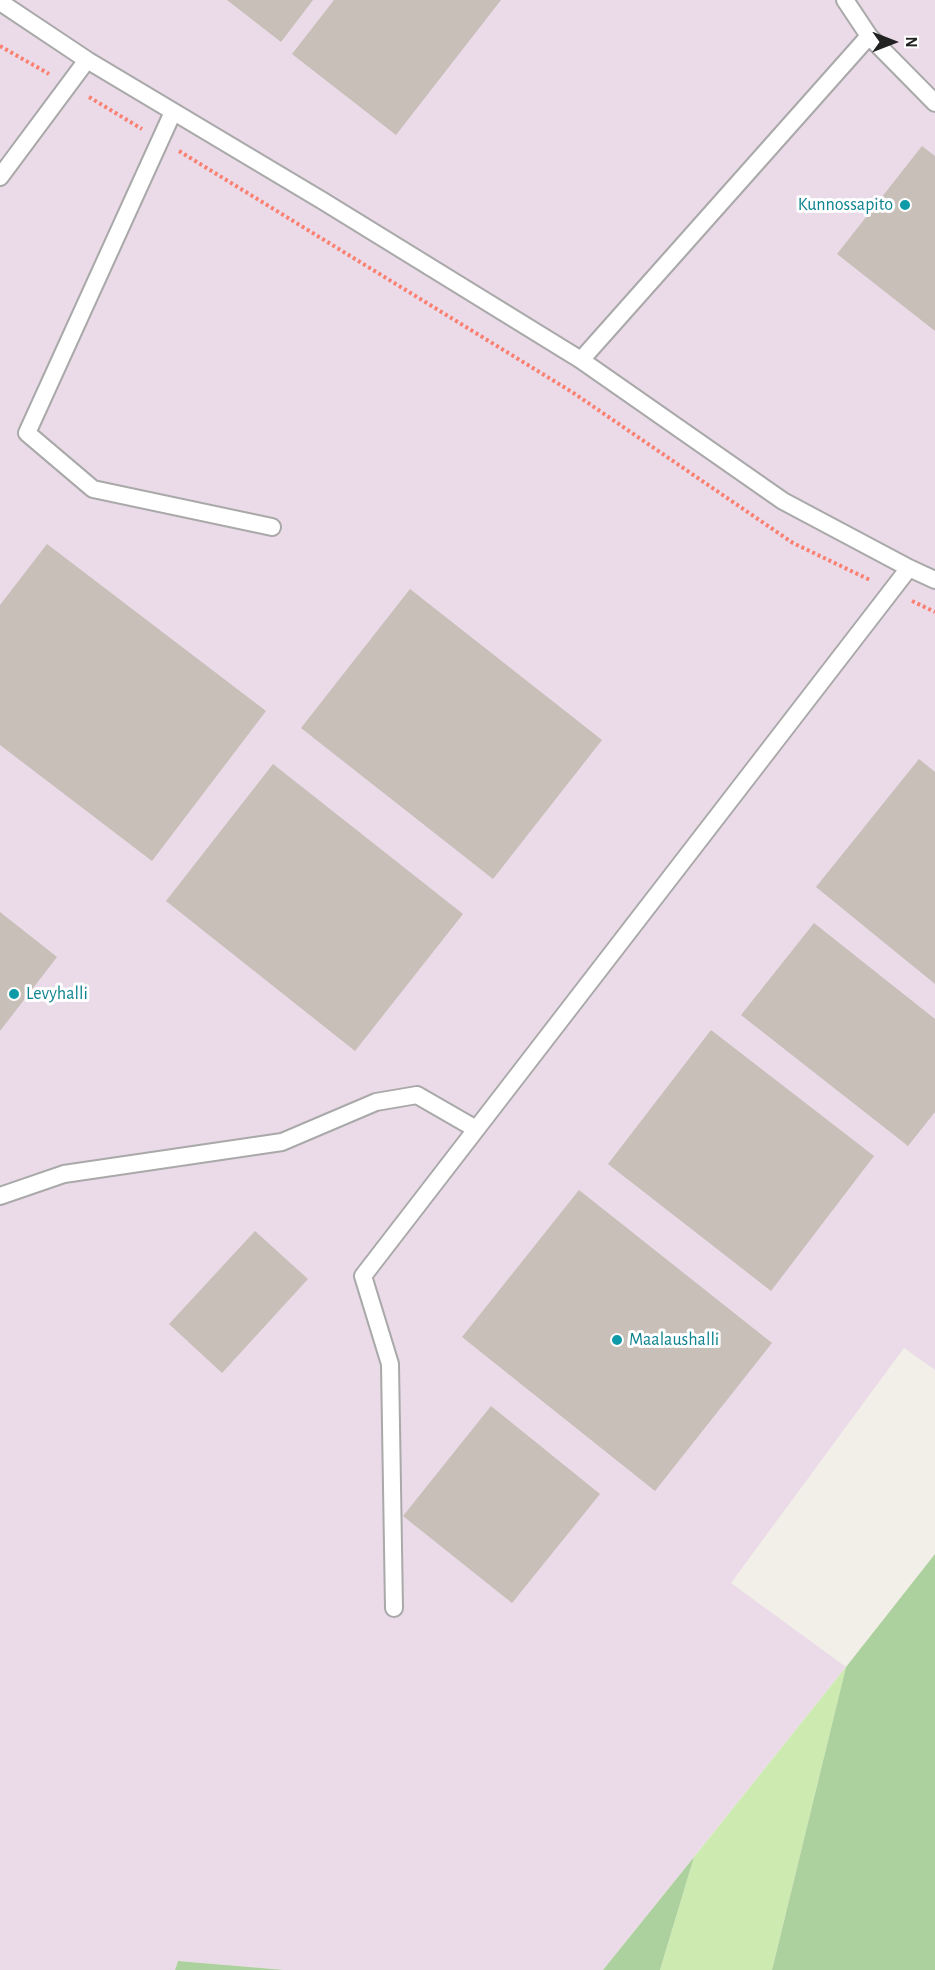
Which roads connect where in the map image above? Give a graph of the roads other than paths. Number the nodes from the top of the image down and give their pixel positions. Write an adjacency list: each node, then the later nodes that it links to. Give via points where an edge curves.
1 (845, 0): 3 (lane)
2 (0, 2): 4 (lane)
3 (869, 36): 5 (lane); 8 (lane)
4 (87, 60): 6 (lane); 7 (lane)
5 (935, 103)
6 (173, 112): 8 (lane); 9 (lane, via 27,433 93,489)
7 (0, 177)
8 (581, 360): 10 (lane, via 783,501)
9 (272, 527)
10 (909, 568): 11 (lane); 12 (lane)
11 (935, 580)
12 (476, 1130): 13 (lane, via 417,1095 376,1102 282,1142 64,1174); 14 (lane, via 363,1276 390,1364)
13 (0, 1196)
14 (394, 1608)

